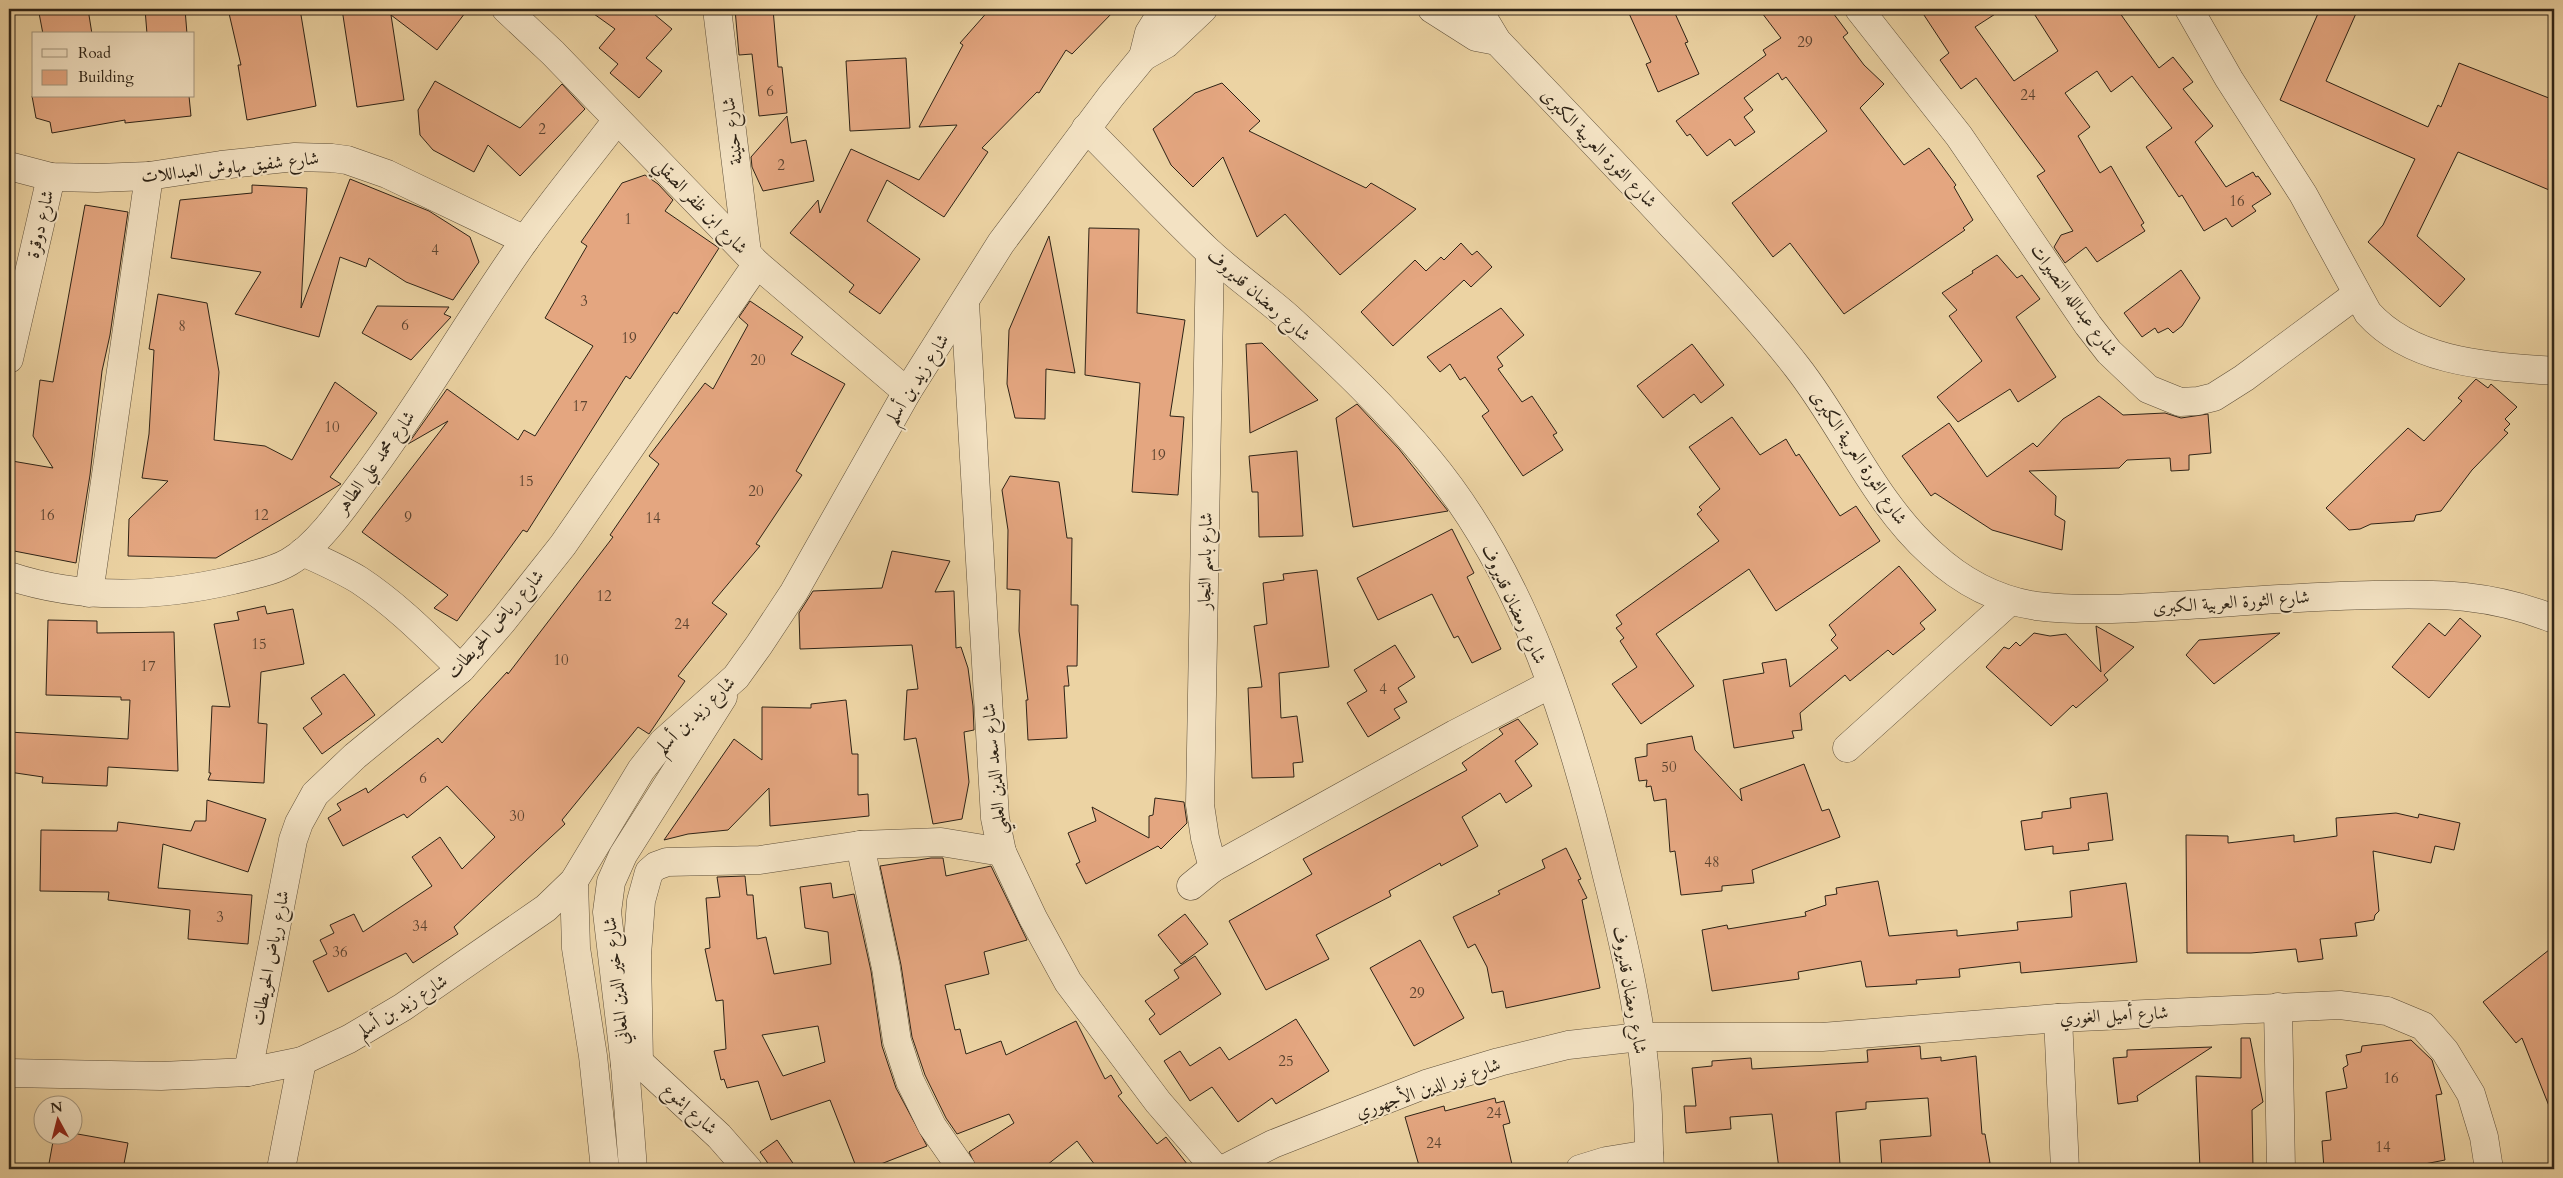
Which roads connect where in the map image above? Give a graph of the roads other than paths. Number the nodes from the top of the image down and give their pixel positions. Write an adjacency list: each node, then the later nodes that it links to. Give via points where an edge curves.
1 (506, 9): 11 (street, شارع ابن ظفر الصقلي)
2 (717, 9): 18 (street, شارع حنينة)
3 (1164, 9): 10 (street, شارع زيد بن أسلم, via 1149,33)
4 (1203, 9): 10 (street, شارع زيد بن أسلم, via 1166,44)
5 (1432, 9): 9 (street, via 1476,37)
6 (1472, 9): 9 (street, شارع الثورة العربية الكبرى, via 1485,20)
7 (1859, 9): 19 (street, شارع عبدالله النصيرات, via 1959,136 2088,326 2109,352 2148,389 2180,402 2214,397)
8 (2188, 9): 19 (street, via 2304,194)
9 (1497, 41): 27 (street, شارع الثورة العربية الكبرى, via 1743,301 1799,369 1885,500 1911,533 1948,568 1976,586)
10 (1143, 57): 12 (street, شارع زيد بن أسلم)
11 (617, 120): 16 (street, شارع محمد علي الطاهر); 18 (street, شارع ابن ظفر الصقلي)
12 (1086, 128): 17 (street, شارع رمضان قديروف); 20 (street, شارع زيد بن أسلم, via 1001,243)
13 (9, 166): 15 (street, شارع شفيق مهاوش العبداللات)
14 (149, 176): 15 (street, شارع شفيق مهاوش العبداللات); 16 (street, شارع شفيق مهاوش العبداللات, via 221,164 295,157 348,160 387,174); 26 (street)
15 (51, 177): 21 (street, شارع دوقرة)
16 (525, 240): 24 (street, شارع محمد علي الطاهر, via 381,456 344,507)
17 (1210, 252): 31 (street, شارع رمضان قديروف, via 1289,318 1428,459 1468,511 1504,572); 35 (street, شارع باسم النجار, via 1200,805)
18 (752, 258): 23 (street, شارع ابن ظفر الصقلي); 29 (street, شارع رياض الحويطات, via 562,545)
19 (2358, 294): 22 (street, via 2368,313 2401,341 2440,356)
20 (965, 302): 23 (street, شارع زيد بن أسلم); 34 (street, شارع سعد الدين العلمي, via 995,818)
21 (9, 359)
22 (2554, 372)
23 (907, 392): 30 (street, شارع زيد بن أسلم, via 794,592)
24 (303, 552): 26 (street, شارع محمد علي الطاهر, via 265,572 220,583 155,592); 29 (street, via 374,590)
25 (9, 576): 26 (street, شارع محمد علي الطاهر)
26 (89, 593)
27 (2010, 601): 28 (street, شارع الثورة العربية الكبرى, via 2038,606 2137,608 2325,596 2451,594 2497,600); 32 (street)
28 (2554, 620)
29 (461, 669): 43 (street, شارع رياض الحويطات, via 354,756 315,794 306,808 293,840)
30 (736, 677): 36 (street, شارع زيد بن أسلم, via 663,742 641,770); 42 (street, شارع خير الدين المعاني, via 628,847 611,882 607,912)
31 (1551, 684): 35 (street); 40 (street, شارع رمضان قديروف, via 1591,810 1623,940)
32 (1847, 748)
33 (860, 845): 34 (street, via 941,842); 42 (street, via 760,860 667,862 649,872 641,901); 50 (street, via 886,968 897,1041 910,1081 932,1126)
34 (1002, 852): 51 (street, شارع سعد الدين العلمي, via 1068,982 1158,1102)
35 (1213, 868): 37 (street)
36 (574, 881): 41 (street, شارع زيد بن أسلم, via 546,908 403,1007 349,1039); 47 (street, شارع خير الدين المعاني, via 576,948 593,1056)
37 (1191, 886)
38 (2278, 1007): 39 (street, شارع أميل الغوري); 55 (street); 56 (street, شارع أميل الغوري, via 2340,1005 2387,1010 2423,1026 2445,1051 2471,1094)
39 (2058, 1018): 40 (street, شارع أميل الغوري, via 1822,1037); 54 (street)
40 (1640, 1037): 45 (street, شارع رمضان قديروف, via 1646,1083); 52 (street, شارع نور الدين الأجهوري, via 1568,1045 1426,1084 1273,1144)
41 (302, 1061): 43 (street, شارع زيد بن أسلم); 46 (street)
42 (632, 1063): 48 (street, شارع خير الدين المعاني); 49 (street, شارع إشوع, via 719,1136)
43 (248, 1072): 44 (street, شارع زيد بن أسلم, via 161,1076)
44 (9, 1073)
45 (1649, 1162): 53 (street, via 1606,1160)
46 (281, 1169)
47 (605, 1169)
48 (632, 1169)
49 (748, 1169)
50 (962, 1169)
51 (1216, 1169)
52 (1224, 1169)
53 (1580, 1169)
54 (2065, 1169)
55 (2281, 1169)
56 (2490, 1169)

